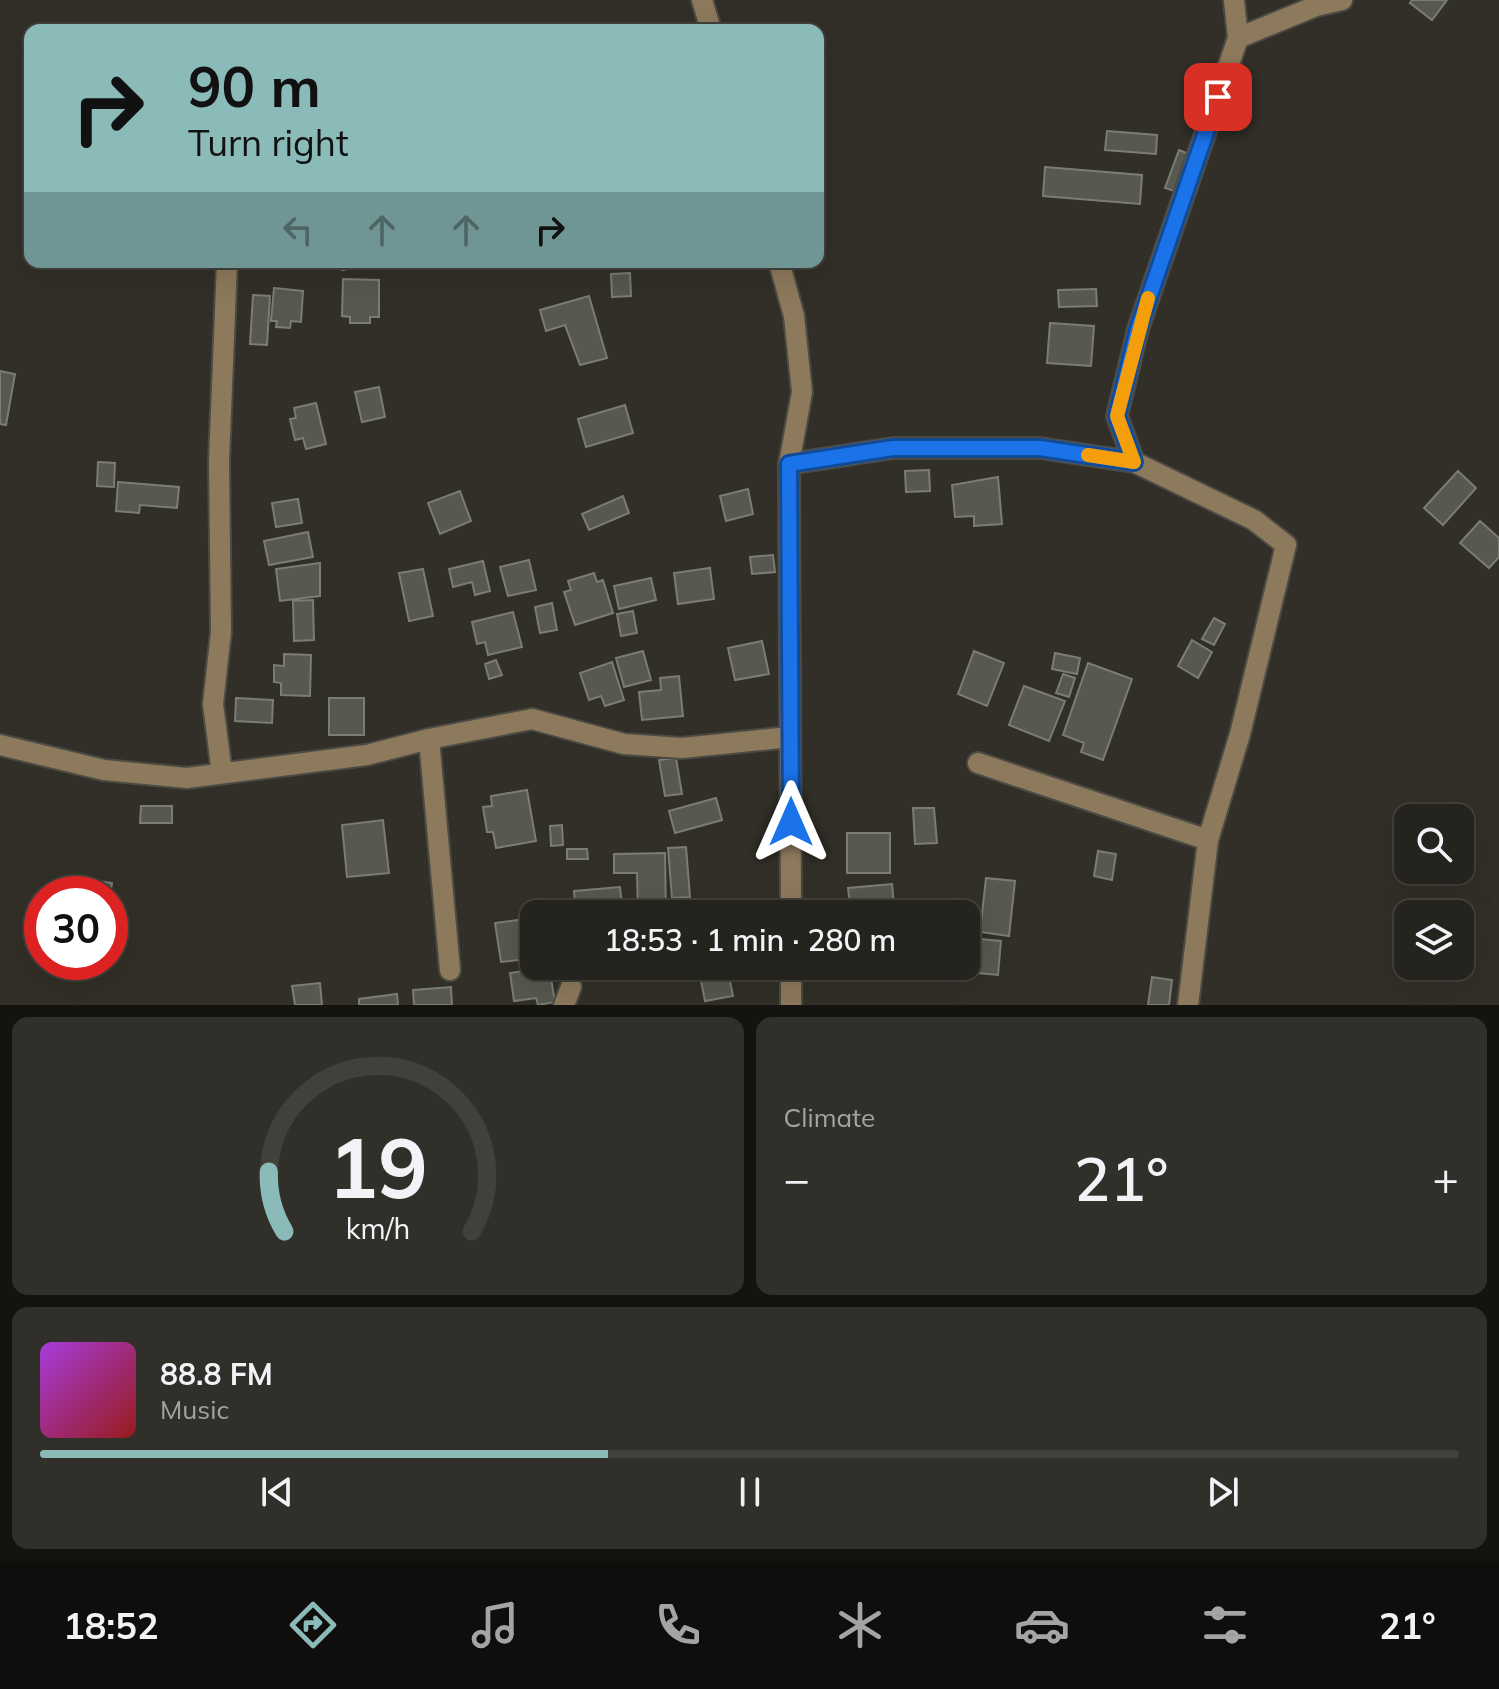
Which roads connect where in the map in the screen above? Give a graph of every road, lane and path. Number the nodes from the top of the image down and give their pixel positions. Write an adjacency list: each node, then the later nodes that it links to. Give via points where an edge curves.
1 (702, 0): 4 (street)
2 (1234, 0): 5 (street)
3 (1342, 0): 5 (street)
4 (709, 24)
5 (1238, 38): 8 (street, via 1138,329 1117,416)
6 (227, 268): 14 (street, via 219,461 221,632 213,704)
7 (781, 268): 9 (street, via 794,316 802,392)
8 (1134, 462): 9 (street, via 1040,448 893,448); 15 (street, via 1254,520 1286,545)
9 (789, 464): 10 (street)
10 (790, 737): 11 (street, via 682,748 624,744 532,719); 16 (street)
11 (429, 739): 14 (street, via 367,755); 17 (street)
12 (0, 745): 14 (street, via 104,770 187,778)
13 (978, 763): 15 (street)
14 (222, 773)
15 (1208, 840): 20 (street)
16 (791, 900)
17 (450, 970)
18 (791, 980): 19 (street)
19 (791, 1005)
20 (1188, 1005)

